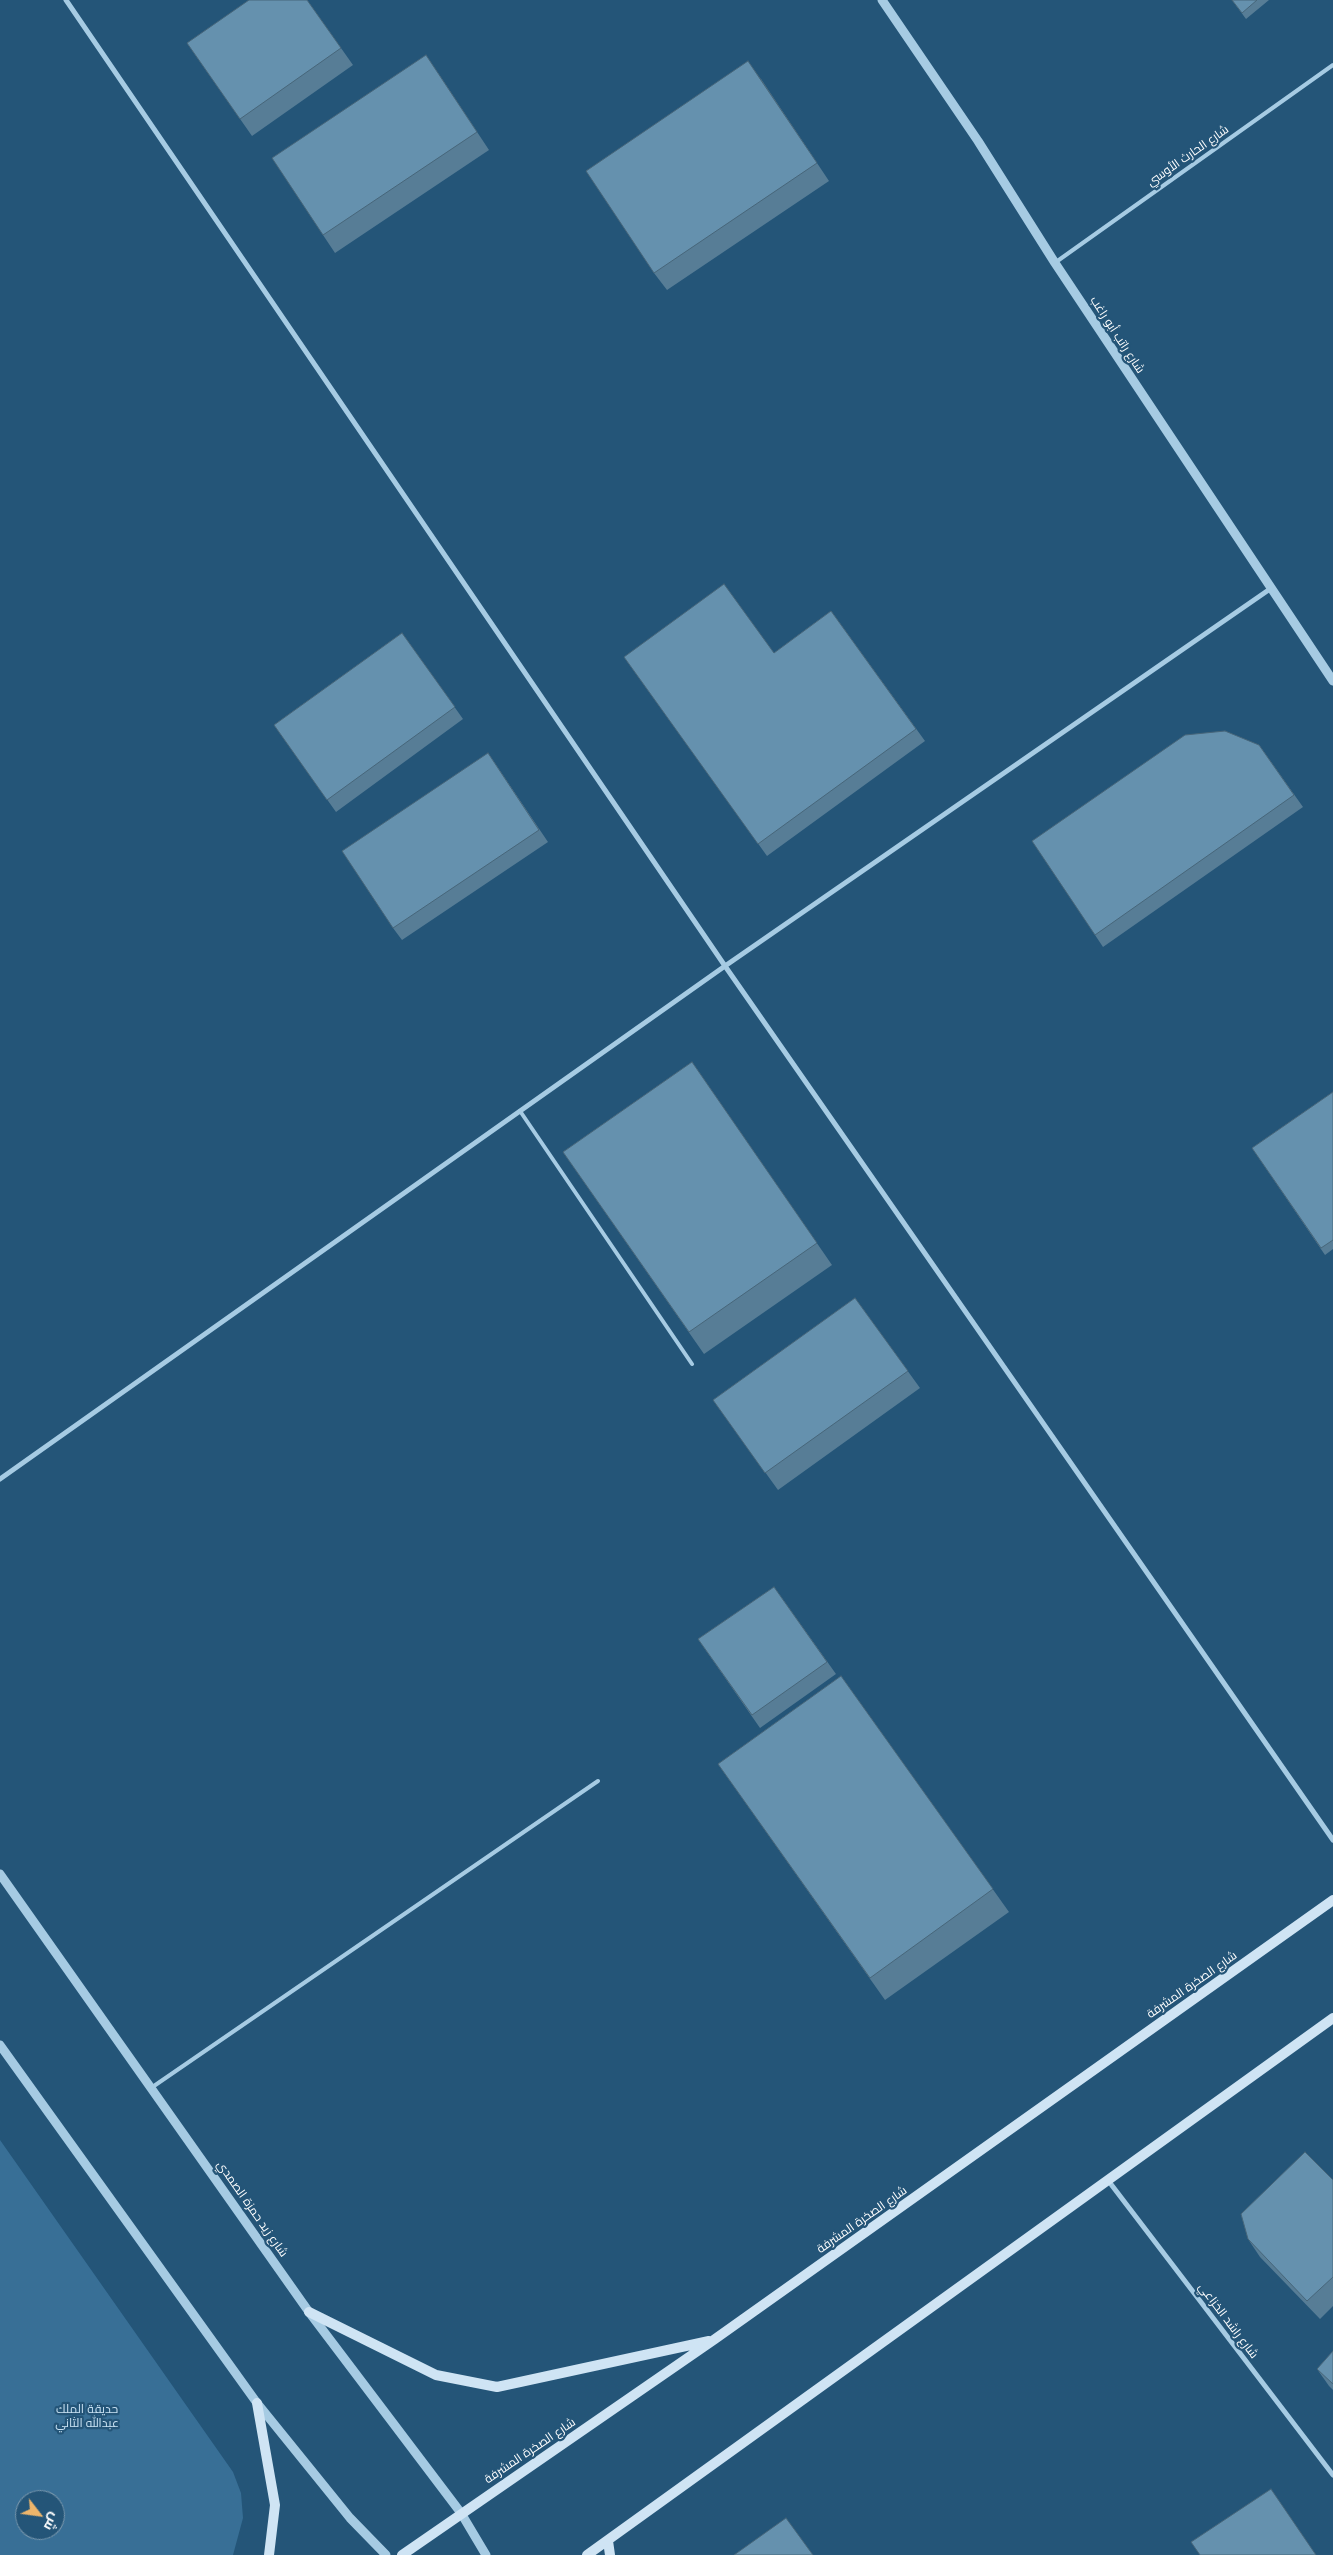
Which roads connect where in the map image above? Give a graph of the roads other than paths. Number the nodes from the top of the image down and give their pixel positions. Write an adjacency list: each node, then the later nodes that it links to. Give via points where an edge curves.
1 (66, 0): 7 (street)
2 (882, 0): 4 (street, شارع راتب أبو راغب, via 978,141)
3 (1333, 65): 4 (lane, شارع الحارث الأوسي)
4 (1054, 263): 5 (street, شارع راتب أبو راغب)
5 (1270, 589): 6 (street, شارع راتب أبو راغب); 7 (street)
6 (1333, 681)
7 (725, 966): 8 (street); 12 (street)
8 (520, 1111): 9 (lane); 10 (street)
9 (692, 1364)
10 (0, 1479)
11 (598, 1781): 17 (lane)
12 (1333, 1840)
13 (0, 1874): 17 (street, شارع زيد حمزة الصمدي)
14 (1333, 1900): 20 (main road, شارع الصخرة المشرفة)
15 (1333, 2018): 18 (main road)
16 (0, 2045): 21 (street)
17 (151, 2088): 19 (street, شارع زيد حمزة الصمدي)
18 (1107, 2179): 22 (street, شارع راشد الخزاعي); 24 (main road)
19 (309, 2312): 20 (main road, via 436,2375 496,2387); 23 (street, شارع زيد حمزة الصمدي)
20 (715, 2339): 23 (main road, شارع الصخرة المشرفة)
21 (257, 2403): 25 (main road, via 275,2505); 26 (street, via 350,2518)
22 (1333, 2475)
23 (461, 2513): 27 (main road, شارع الصخرة المشرفة); 28 (street, شارع زيد حمزة الصمدي)
24 (608, 2541): 29 (main road); 30 (main road)
25 (269, 2555)
26 (386, 2555)
27 (402, 2555)
28 (486, 2555)
29 (587, 2555)
30 (610, 2555)

